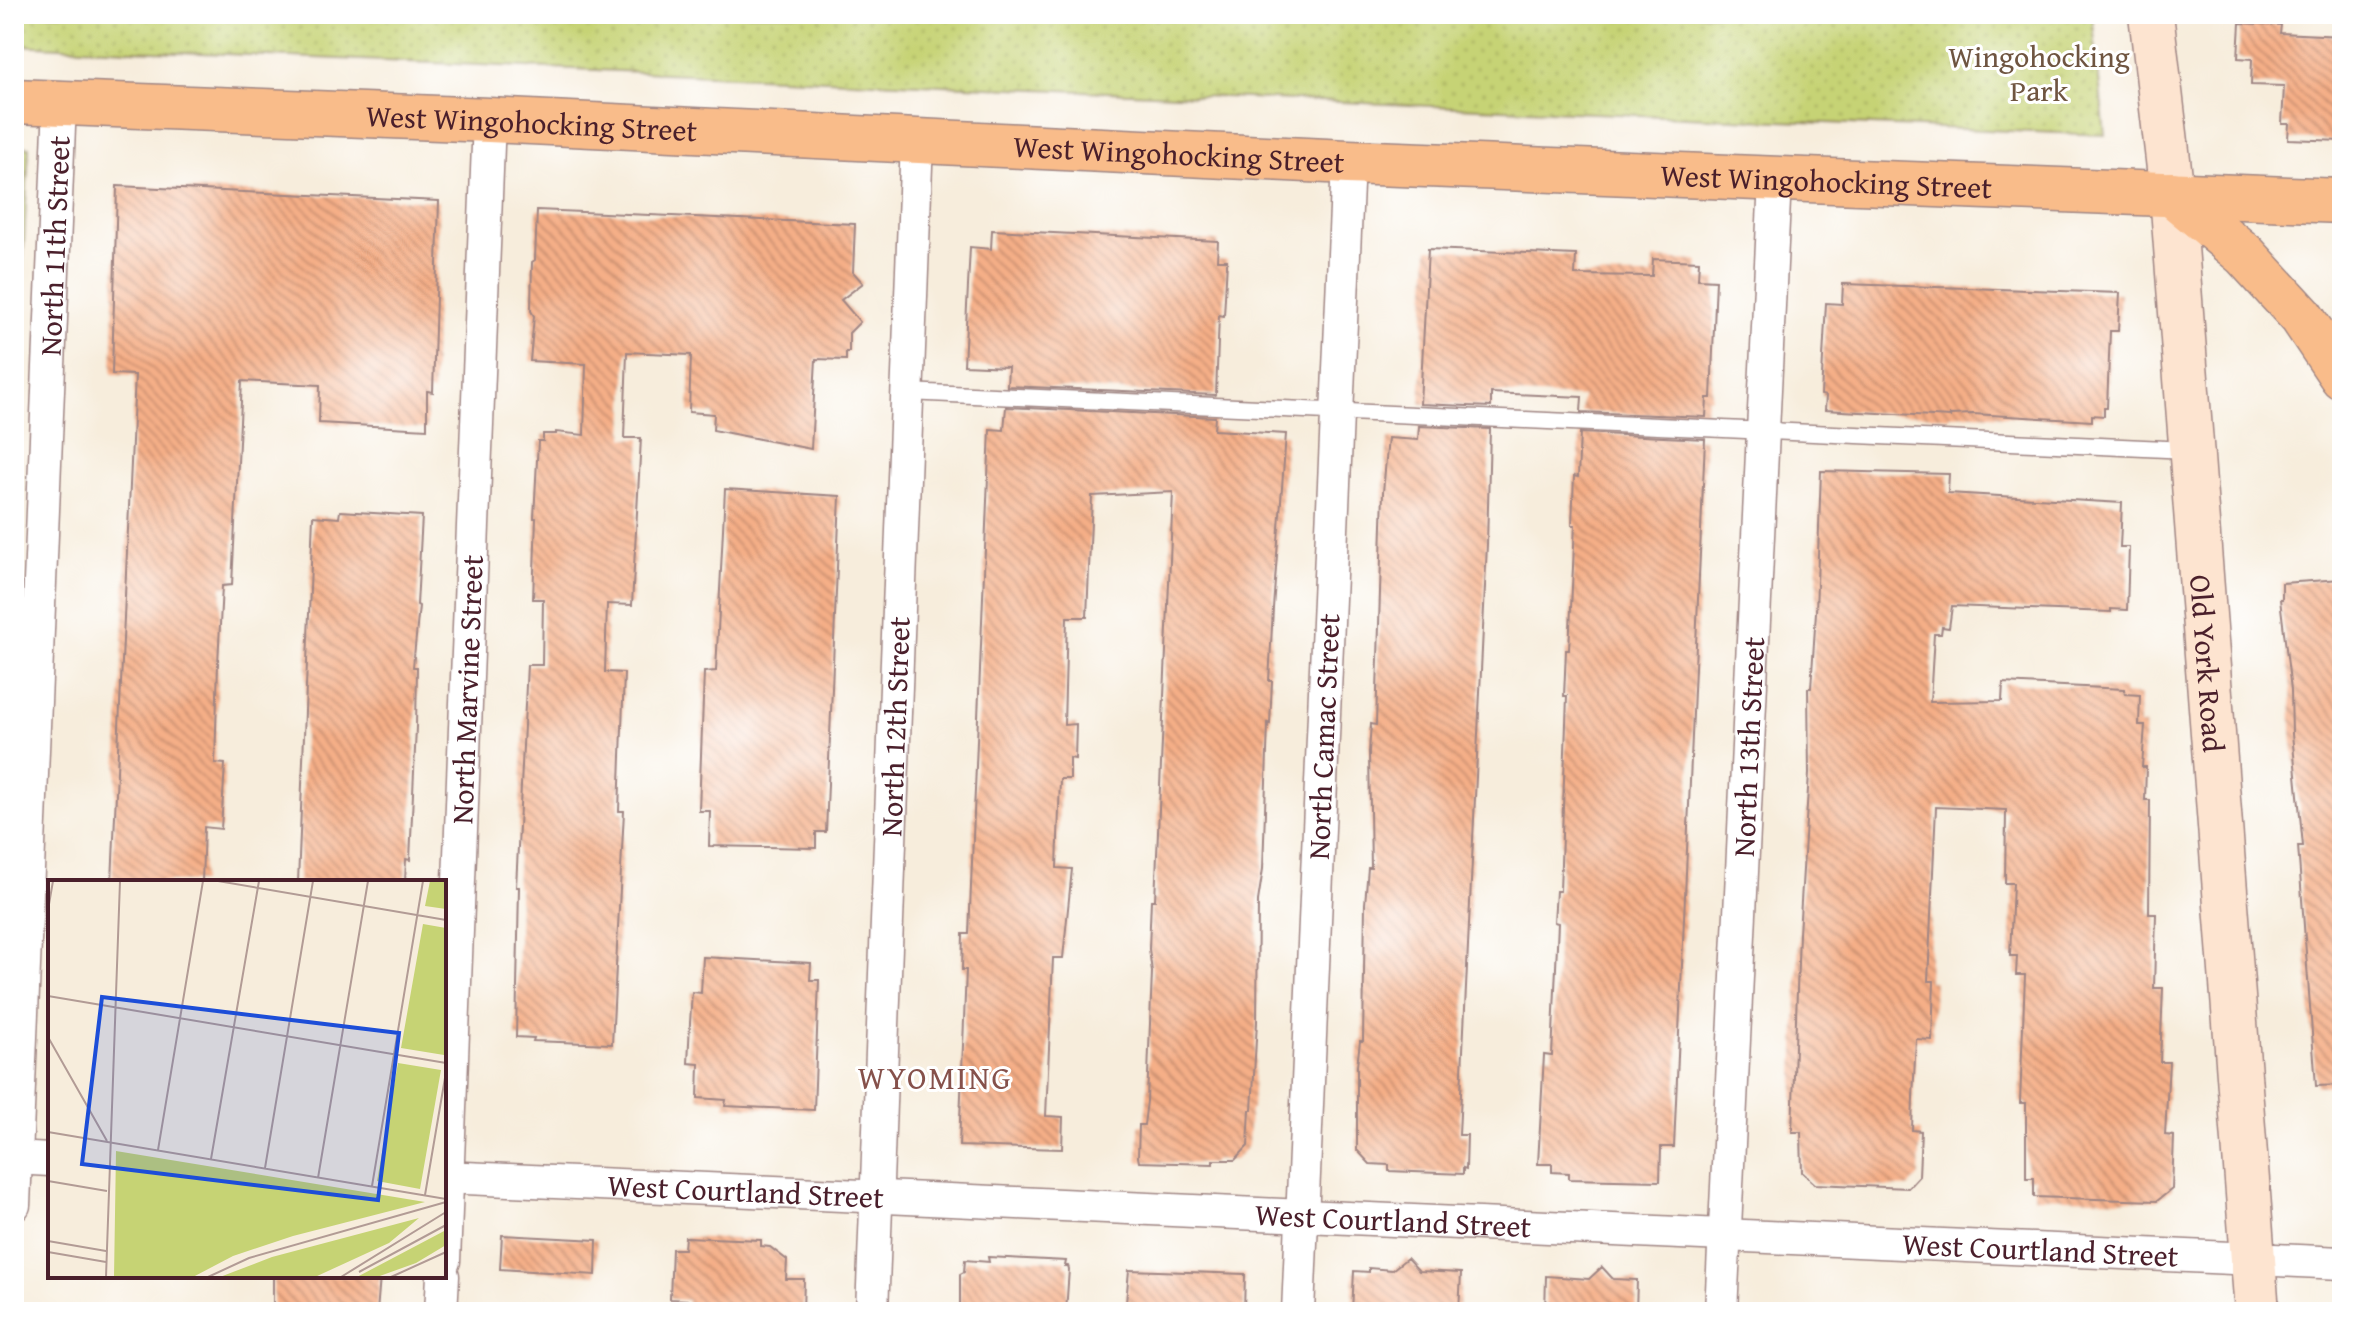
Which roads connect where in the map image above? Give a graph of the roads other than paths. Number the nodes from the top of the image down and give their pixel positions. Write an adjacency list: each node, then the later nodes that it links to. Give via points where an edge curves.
1 (2151, 14): 8 (street, Old York Road)
2 (14, 101): 3 (main road, West Wingohocking Street)
3 (60, 103): 4 (main road, West Wingohocking Street); 15 (street, North 11th Street)
4 (489, 120): 5 (main road, West Wingohocking Street); 17 (street, North Marvine Street)
5 (917, 140): 6 (main road, West Wingohocking Street); 11 (street, North 12th Street)
6 (1348, 162): 7 (main road, West Wingohocking Street); 12 (street, North Camac Street)
7 (1775, 180): 8 (main road, West Wingohocking Street); 13 (street, North 13th Street)
8 (2172, 194): 9 (main road, West Wingohocking Street); 10 (main road, via 2245,255 2301,316); 14 (street, Old York Road)
9 (2342, 201)
10 (2342, 377)
11 (907, 392): 12 (lane); 18 (street, North 12th Street)
12 (1337, 413): 13 (lane); 20 (street, North Camac Street)
13 (1763, 432): 14 (lane); 21 (street, North 13th Street)
14 (2191, 450): 22 (street, Old York Road)
15 (15, 1158): 16 (street); 19 (street, North 11th Street)
16 (48, 1160)
17 (446, 1178): 18 (street, West Courtland Street)
18 (877, 1197): 20 (street, West Courtland Street); 26 (street, North 12th Street)
19 (14, 1205)
20 (1303, 1216): 21 (street, West Courtland Street); 27 (street, North Camac Street)
21 (1724, 1235): 22 (street, West Courtland Street); 28 (street, North 13th Street)
22 (2252, 1259): 23 (street, West Courtland Street); 29 (street, Old York Road)
23 (2342, 1263)
24 (443, 1278): 25 (street)
25 (441, 1312)
26 (872, 1312)
27 (1298, 1312)
28 (1721, 1312)
29 (2257, 1312)

